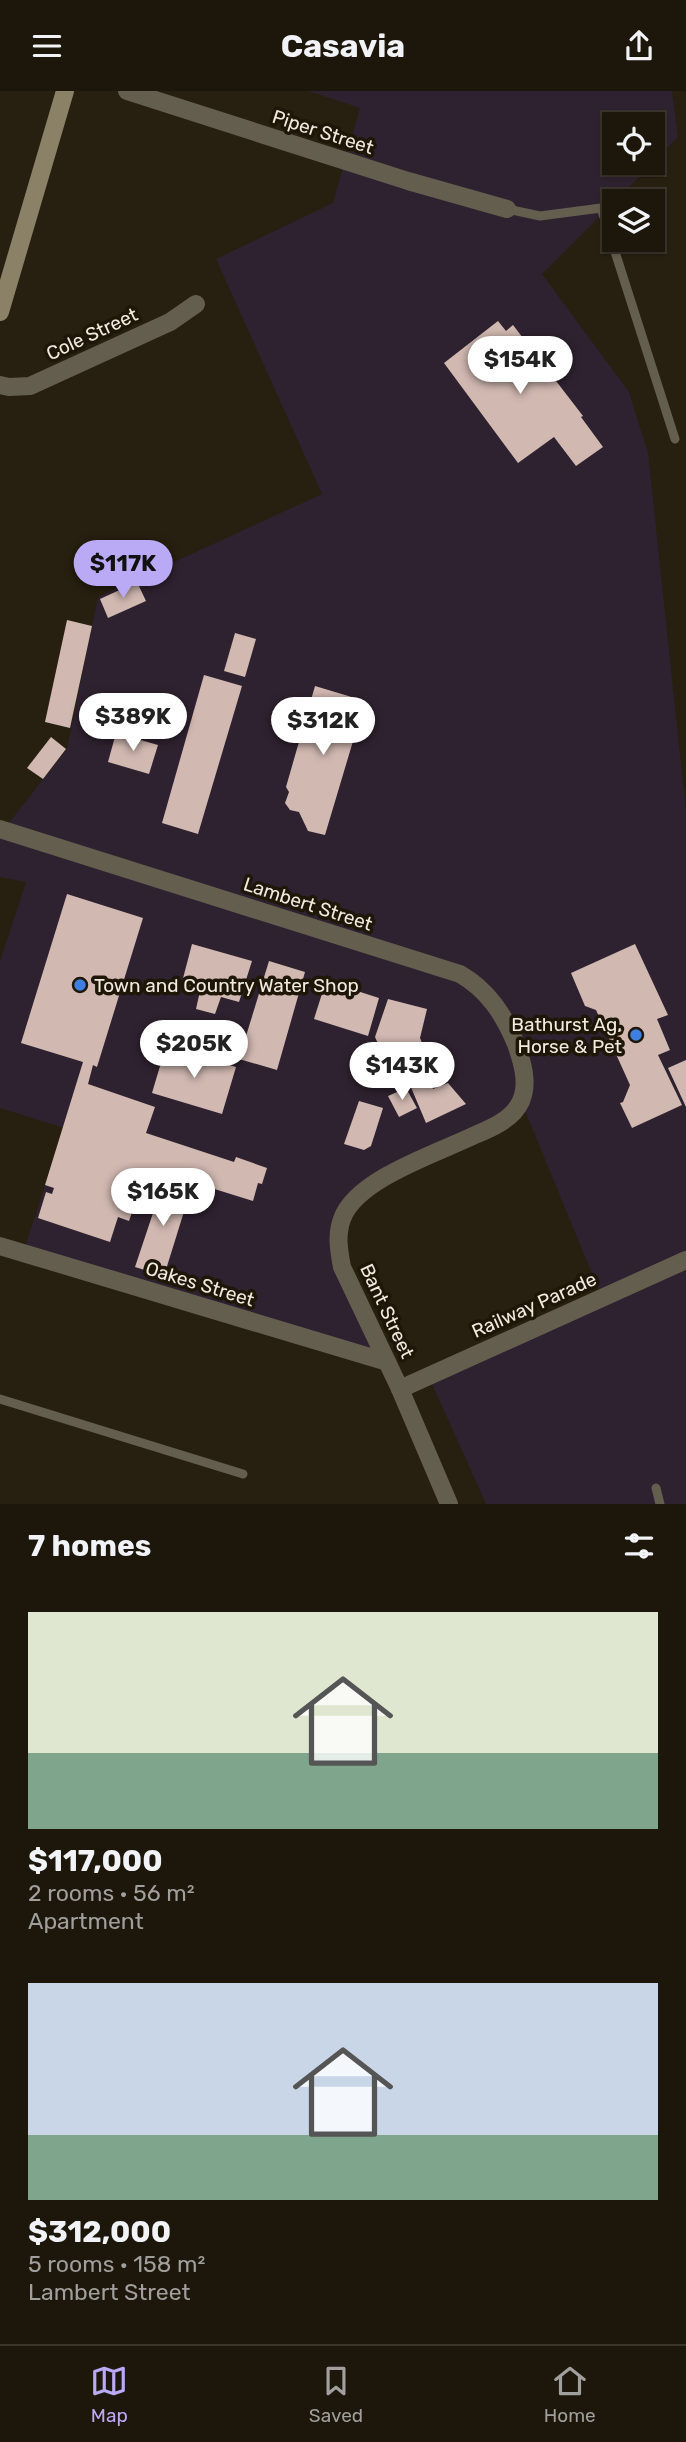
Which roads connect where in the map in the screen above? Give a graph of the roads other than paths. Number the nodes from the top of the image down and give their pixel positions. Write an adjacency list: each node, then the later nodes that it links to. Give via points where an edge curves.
1 (65, 91): 5 (street)
2 (127, 91): 3 (street, Piper Street)
3 (507, 209): 7 (lane, via 540,216 601,208)
4 (196, 304): 6 (street, Cole Street, via 170,321 30,386)
5 (0, 312)
6 (0, 385)
7 (675, 439)
8 (0, 829): 9 (street, Lambert Street, via 460,974 485,992 502,1015 524,1075)
9 (521, 1101): 12 (street, Bant Street, via 489,1129 370,1185 342,1218 338,1248 342,1267)
10 (0, 1246): 12 (street, Oakes Street)
11 (686, 1260): 13 (street, Railway Parade)
12 (387, 1362): 13 (street, Bant Street)
13 (400, 1389): 17 (street, Bant Street)
14 (0, 1399): 15 (lane)
15 (243, 1474)
16 (656, 1488): 18 (lane)
17 (449, 1504)
18 (660, 1504)

